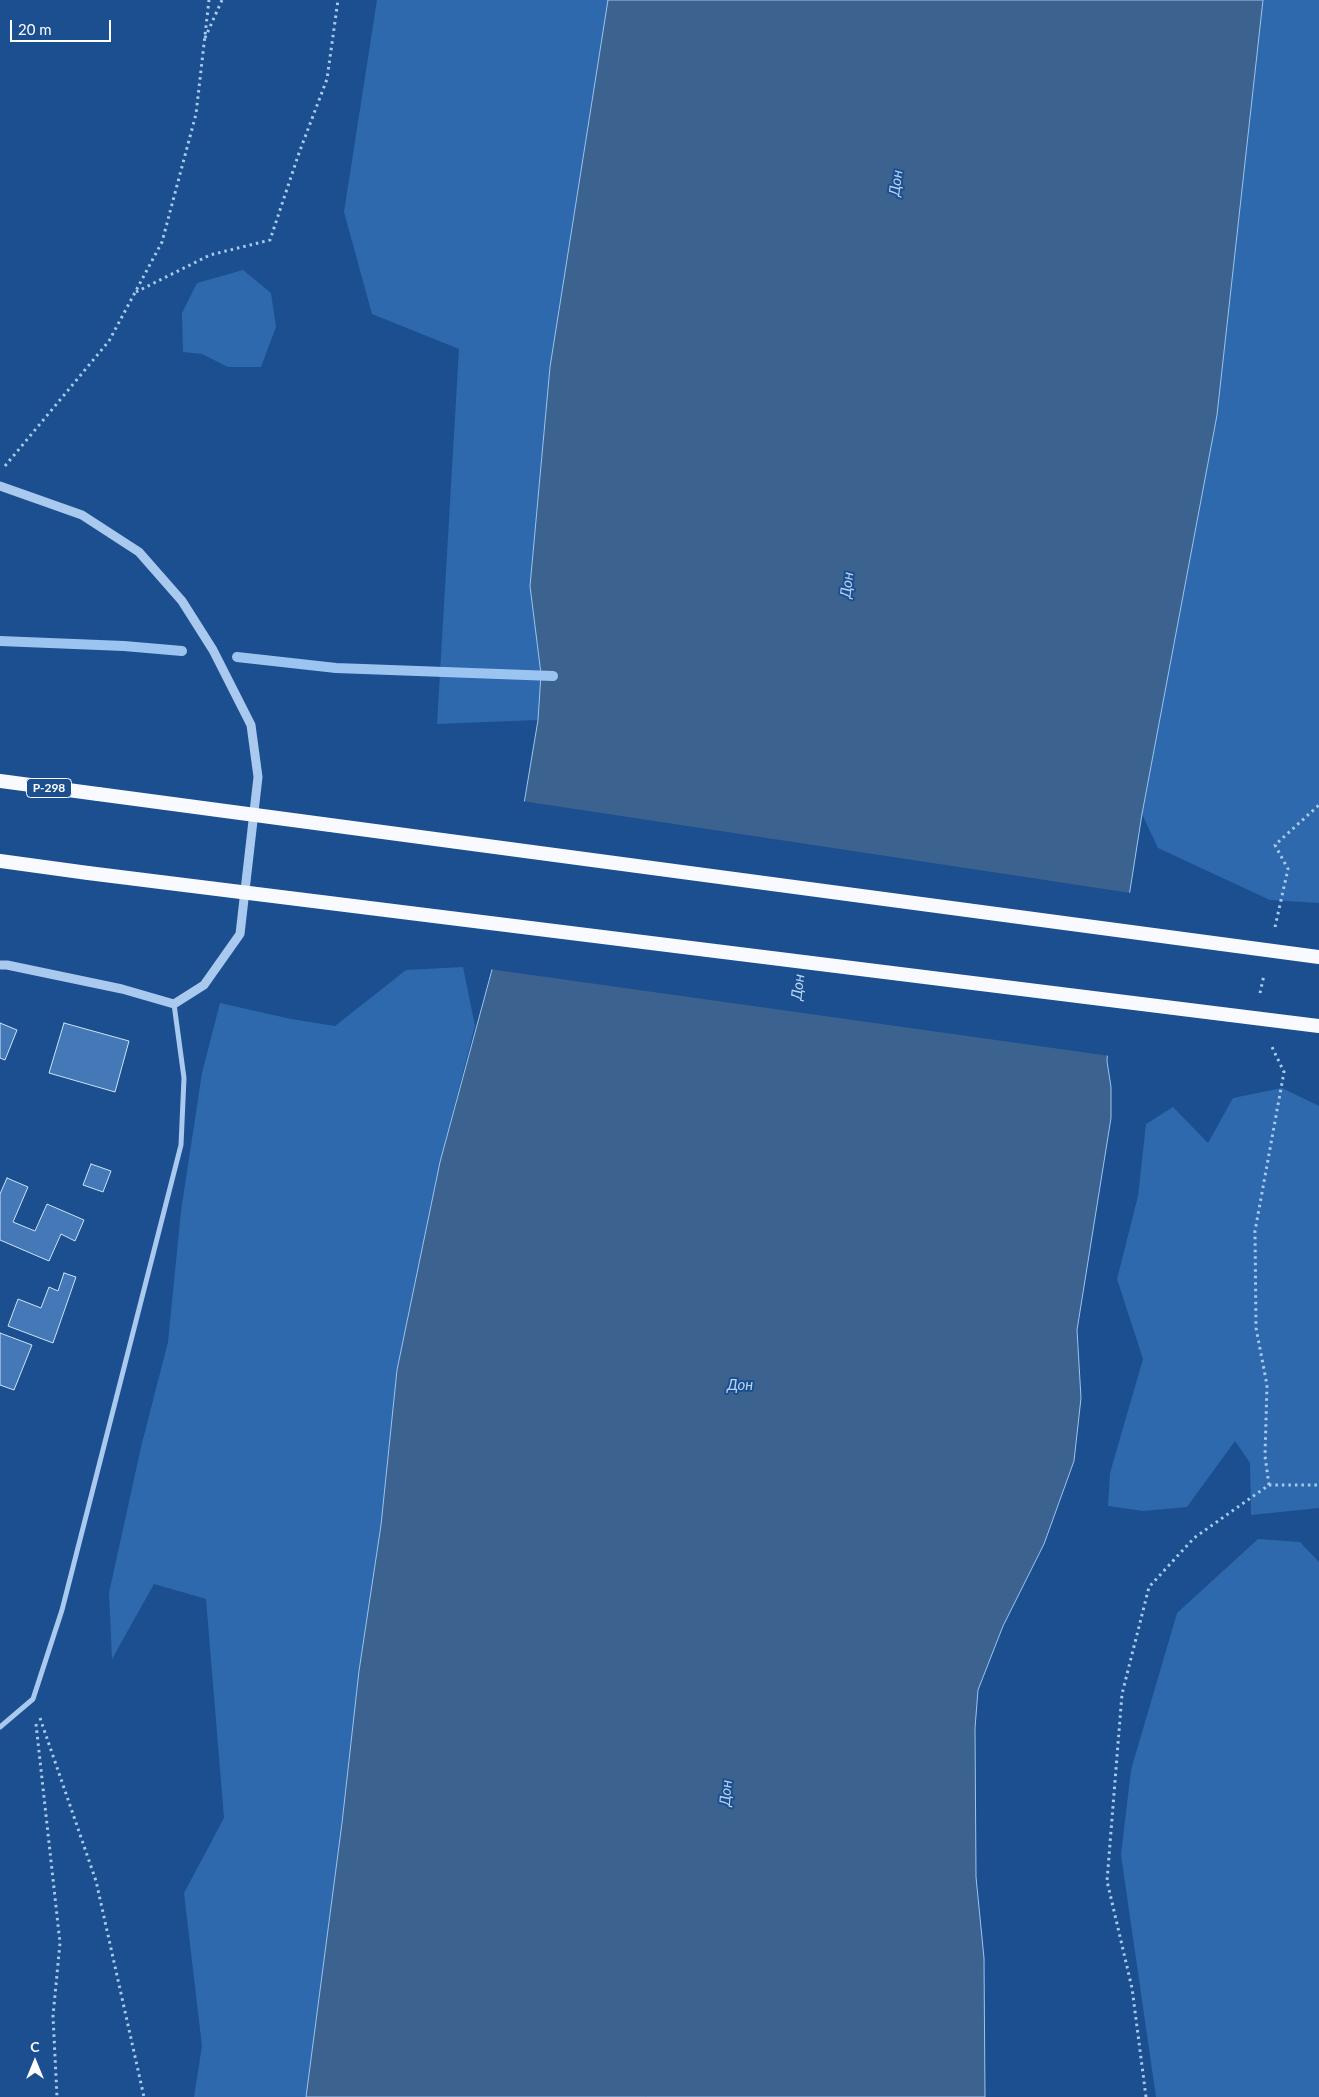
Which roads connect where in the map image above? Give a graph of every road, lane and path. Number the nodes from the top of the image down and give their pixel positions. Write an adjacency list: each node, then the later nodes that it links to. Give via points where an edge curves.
1 (209, 0): 4 (path)
2 (222, 0): 4 (path)
3 (338, 0): 5 (path, via 327,79 270,240 210,255)
4 (204, 42): 5 (path, via 196,114 162,242)
5 (135, 292): 6 (path, via 109,341)
6 (0, 472)
7 (0, 486): 16 (street, via 82,515 139,552 182,601 213,650 251,725 258,777 240,934 204,985)
8 (0, 781): 12 (highway, Р-298, bridge)
9 (1319, 805): 11 (path, via 1275,845 1288,869)
10 (0, 861): 17 (highway, bridge)
11 (1273, 936)
12 (1319, 957)
13 (0, 965): 16 (street, via 122,989)
14 (1264, 974): 15 (path)
15 (1260, 994)
16 (174, 1004): 21 (street, via 184,1078 181,1145 62,1610)
17 (1319, 1026)
18 (1268, 1038): 19 (path, via 1284,1072 1255,1231 1256,1328 1267,1385 1265,1456)
19 (1269, 1485): 20 (path); 25 (path, via 1194,1538 1149,1587 1122,1694 1107,1881 1132,1988)
20 (1319, 1485)
21 (33, 1699): 22 (street); 23 (path, via 60,1943 53,2016); 24 (path, via 96,1881)
22 (0, 1727)
23 (57, 2097)
24 (144, 2097)
25 (1146, 2097)

